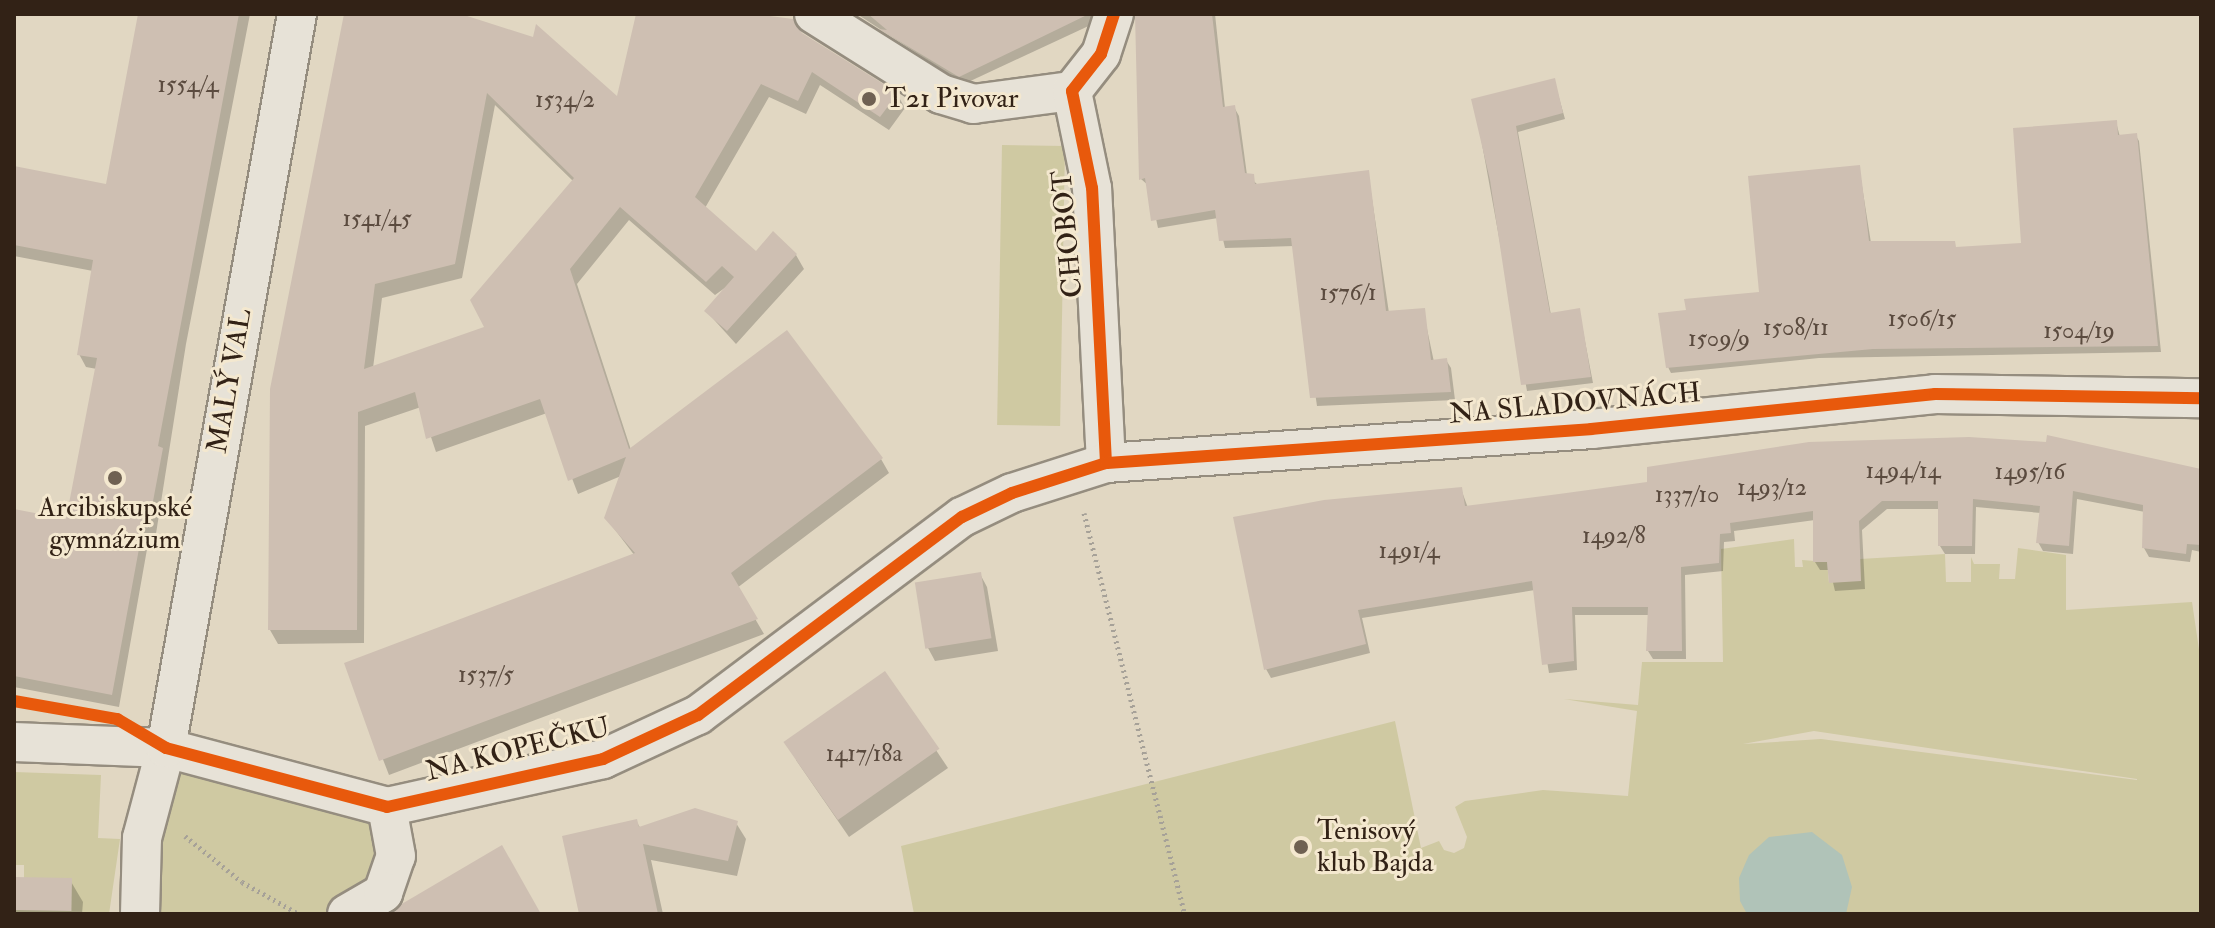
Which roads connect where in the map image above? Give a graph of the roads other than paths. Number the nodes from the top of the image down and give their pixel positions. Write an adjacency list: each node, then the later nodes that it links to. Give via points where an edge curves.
1 (297, 14): 9 (street, MALÝ VAL)
2 (814, 14): 4 (street, via 941,94 973,104)
3 (1114, 14): 4 (street, via 1101,54)
4 (1072, 91): 6 (street, CHOBOT, via 1092,188)
5 (2201, 398): 6 (street, NA SLADOVNÁCH, via 1935,394 1591,429)
6 (1089, 469): 7 (street, NA SLADOVNÁCH, via 1012,493)
7 (962, 517): 10 (street, NA KOPEČKU, via 698,715 603,759)
8 (14, 742): 9 (street, NA KOPEČKU)
9 (166, 748): 10 (street, NA KOPEČKU); 11 (street, via 142,838)
10 (387, 807): 12 (street, via 396,856 383,893)
11 (140, 914)
12 (347, 914)

